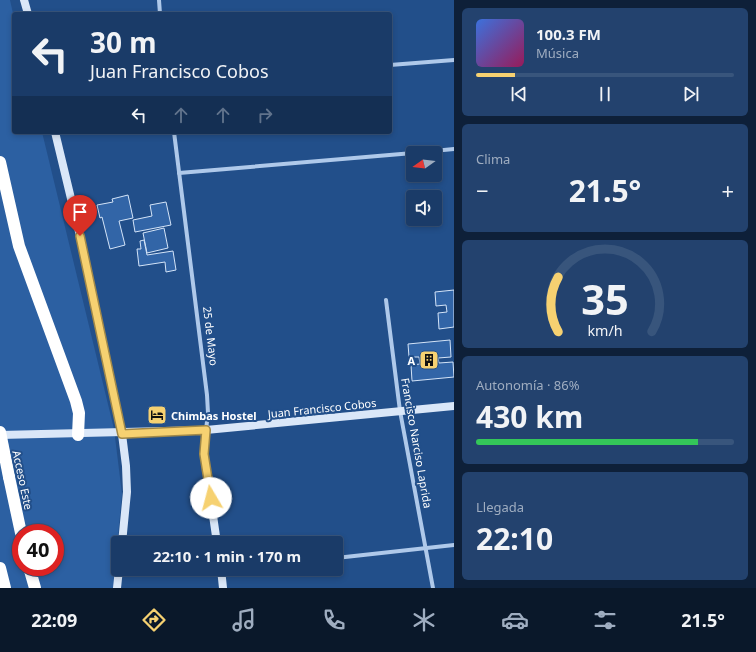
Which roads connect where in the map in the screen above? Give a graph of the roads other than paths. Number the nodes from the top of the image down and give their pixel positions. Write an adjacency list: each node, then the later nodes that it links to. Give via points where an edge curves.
1 (24, 0): 3 (street)
2 (159, 0): 4 (street)
3 (27, 12)
4 (160, 12)
5 (454, 60): 6 (street)
6 (392, 66)
7 (55, 134): 19 (street, via 82,244)
8 (174, 134): 13 (street, 25 de Mayo)
9 (454, 149): 10 (street)
10 (442, 150)
11 (406, 154): 13 (street)
12 (0, 162): 21 (highway, via 19,246 76,401)
13 (179, 173): 17 (street, 25 de Mayo, via 207,395)
14 (386, 300): 16 (street, Francisco Narciso Laprida)
15 (454, 406): 16 (street, Juan Francisco Cobos)
16 (400, 411): 17 (street, Juan Francisco Cobos); 26 (street, Francisco Narciso Laprida)
17 (206, 430): 19 (street, Juan Francisco Cobos); 24 (street, 25 de Mayo, via 204,454)
18 (0, 432): 22 (highway, Acceso Este, bridge)
19 (122, 434): 21 (street, Juan Francisco Cobos); 23 (street, via 127,492)
20 (0, 435): 21 (street, Juan Francisco Cobos)
21 (78, 435)
22 (19, 524)
23 (123, 536)
24 (216, 536)
25 (454, 545): 26 (street)
26 (426, 548): 27 (street); 36 (street, Francisco Narciso Laprida)
27 (343, 557)
28 (0, 568): 32 (highway)
29 (32, 576): 33 (highway)
30 (118, 576): 34 (street)
31 (222, 576): 35 (street)
32 (5, 588)
33 (35, 588)
34 (117, 588)
35 (223, 588)
36 (433, 588)

